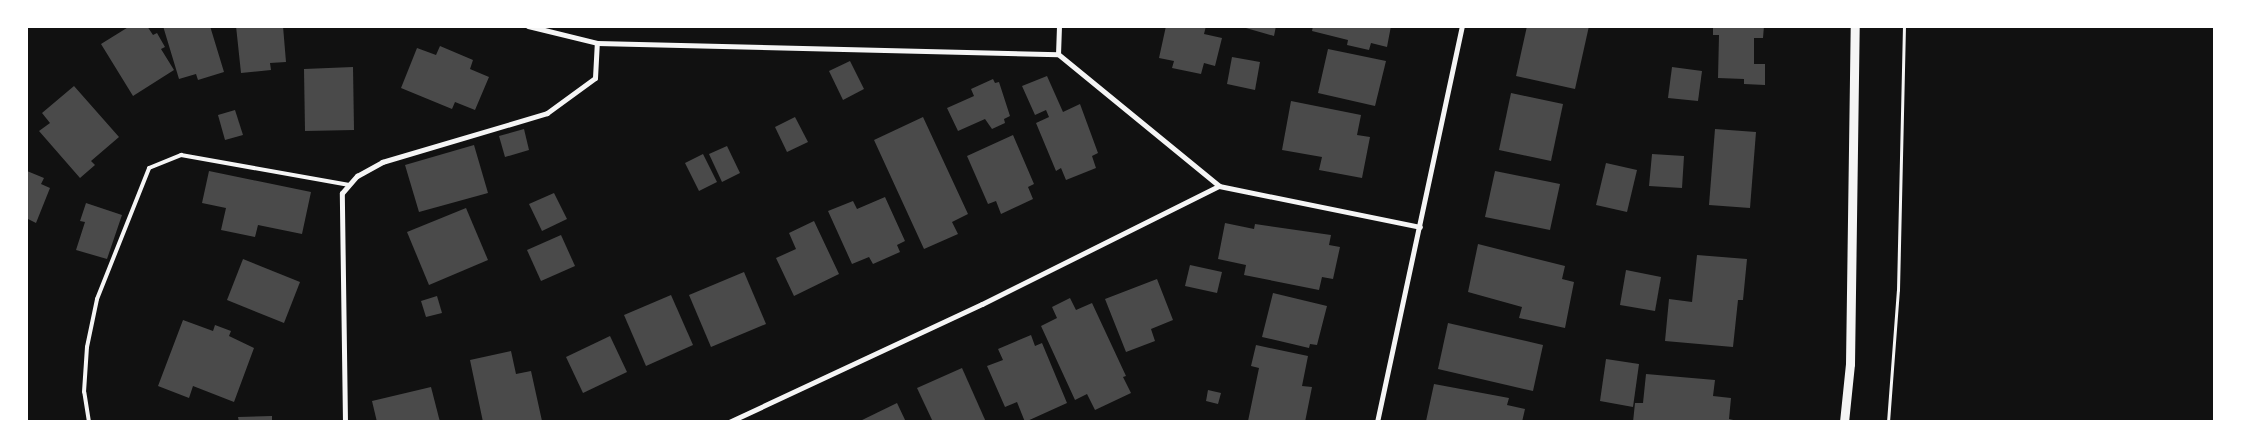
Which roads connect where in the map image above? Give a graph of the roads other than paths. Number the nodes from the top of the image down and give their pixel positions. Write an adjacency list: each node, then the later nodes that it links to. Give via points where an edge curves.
1 (528, 26): 5 (street)
2 (1059, 26): 6 (street)
3 (1462, 26): 9 (street)
4 (1855, 26): 14 (street, via 1850,364)
5 (597, 43): 6 (street); 7 (street, via 595,78 547,114 382,162 357,176)
6 (1058, 54): 8 (street)
7 (349, 185): 10 (lane, via 181,155 149,168 97,299 87,347 84,392); 11 (street, via 342,193)
8 (1219, 186): 9 (street); 12 (street, via 982,304)
9 (1420, 227): 13 (street)
10 (89, 422)
11 (346, 422)
12 (729, 422)
13 (1377, 422)
14 (1844, 422)

